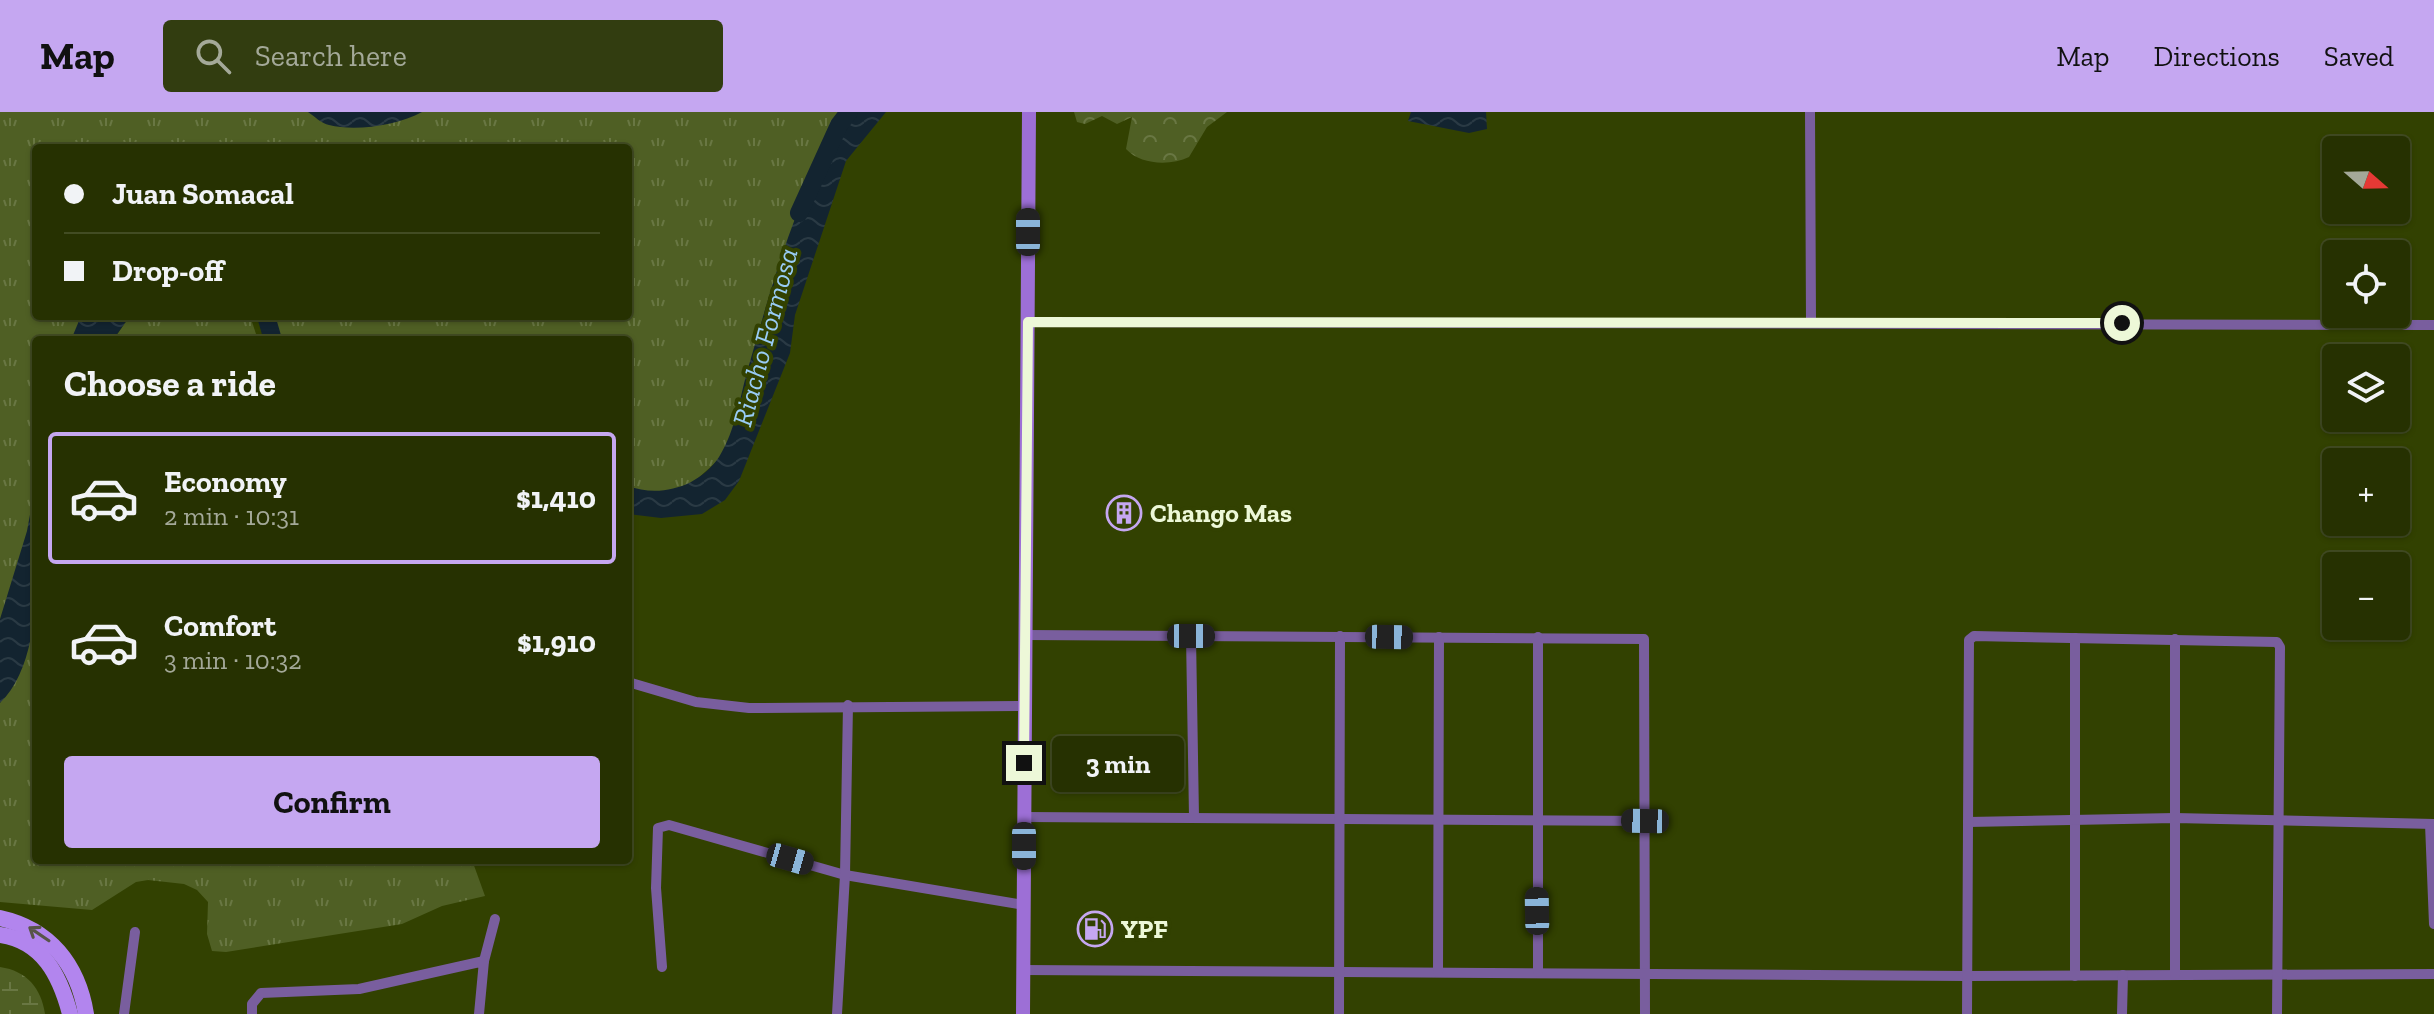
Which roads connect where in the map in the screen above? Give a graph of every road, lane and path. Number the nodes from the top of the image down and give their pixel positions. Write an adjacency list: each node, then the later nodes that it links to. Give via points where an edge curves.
1 (1029, 112): 4 (main road)
2 (1810, 112): 3 (street)
3 (1811, 321): 4 (street); 5 (street)
4 (1028, 322): 6 (main road)
5 (2434, 325)
6 (1025, 635): 7 (street); 15 (main road)
7 (1191, 636): 8 (street); 17 (street)
8 (1340, 636): 9 (street); 18 (street)
9 (1439, 637): 10 (street); 20 (street)
10 (1538, 637): 21 (street); 23 (street, via 1644,639)
11 (2075, 638): 12 (street); 22 (street); 25 (street, via 1969,640)
12 (2175, 639): 19 (street); 24 (street, via 2271,640 2280,647)
13 (632, 683): 14 (street, via 749,708)
14 (848, 705): 15 (street); 27 (street)
15 (1025, 706): 16 (main road)
16 (1024, 817): 17 (street); 28 (main road)
17 (1194, 817): 18 (street)
18 (1340, 817): 20 (street); 37 (street)
19 (2175, 818): 22 (street); 24 (street); 44 (street)
20 (1437, 819): 21 (street); 38 (street)
21 (1536, 819): 23 (street); 39 (street)
22 (2074, 819): 25 (street); 46 (street)
23 (1645, 821): 41 (street)
24 (2279, 821): 26 (street); 40 (street)
25 (1968, 822): 45 (street)
26 (2432, 824): 31 (street)
27 (845, 875): 28 (street); 35 (street, via 669,825 658,828); 52 (street)
28 (1024, 905): 36 (main road)
29 (0, 918): 48 (main road, one-way to 29, via 70,963 35,930)
30 (495, 919): 34 (street)
31 (2434, 924)
32 (135, 932): 49 (street)
33 (0, 935): 47 (main road, via 42,955 63,987)
34 (484, 961): 50 (street, via 359,989 261,993); 51 (street)
35 (662, 967)
36 (1023, 970): 37 (street); 53 (main road)
37 (1340, 971): 38 (street); 54 (street)
38 (1438, 972): 39 (street)
39 (1538, 972): 41 (street)
40 (2278, 973): 42 (street); 44 (street); 58 (street)
41 (1645, 974): 45 (street); 55 (street)
42 (2434, 974)
43 (2123, 975): 44 (street); 46 (street); 57 (street)
44 (2175, 975)
45 (1966, 976): 46 (street); 56 (street)
46 (2075, 976)
47 (70, 1014)
48 (86, 1014)
49 (124, 1014)
50 (252, 1014)
51 (479, 1014)
52 (837, 1014)
53 (1023, 1014)
54 (1339, 1014)
55 (1645, 1014)
56 (1967, 1014)
57 (2122, 1014)
58 (2277, 1014)

